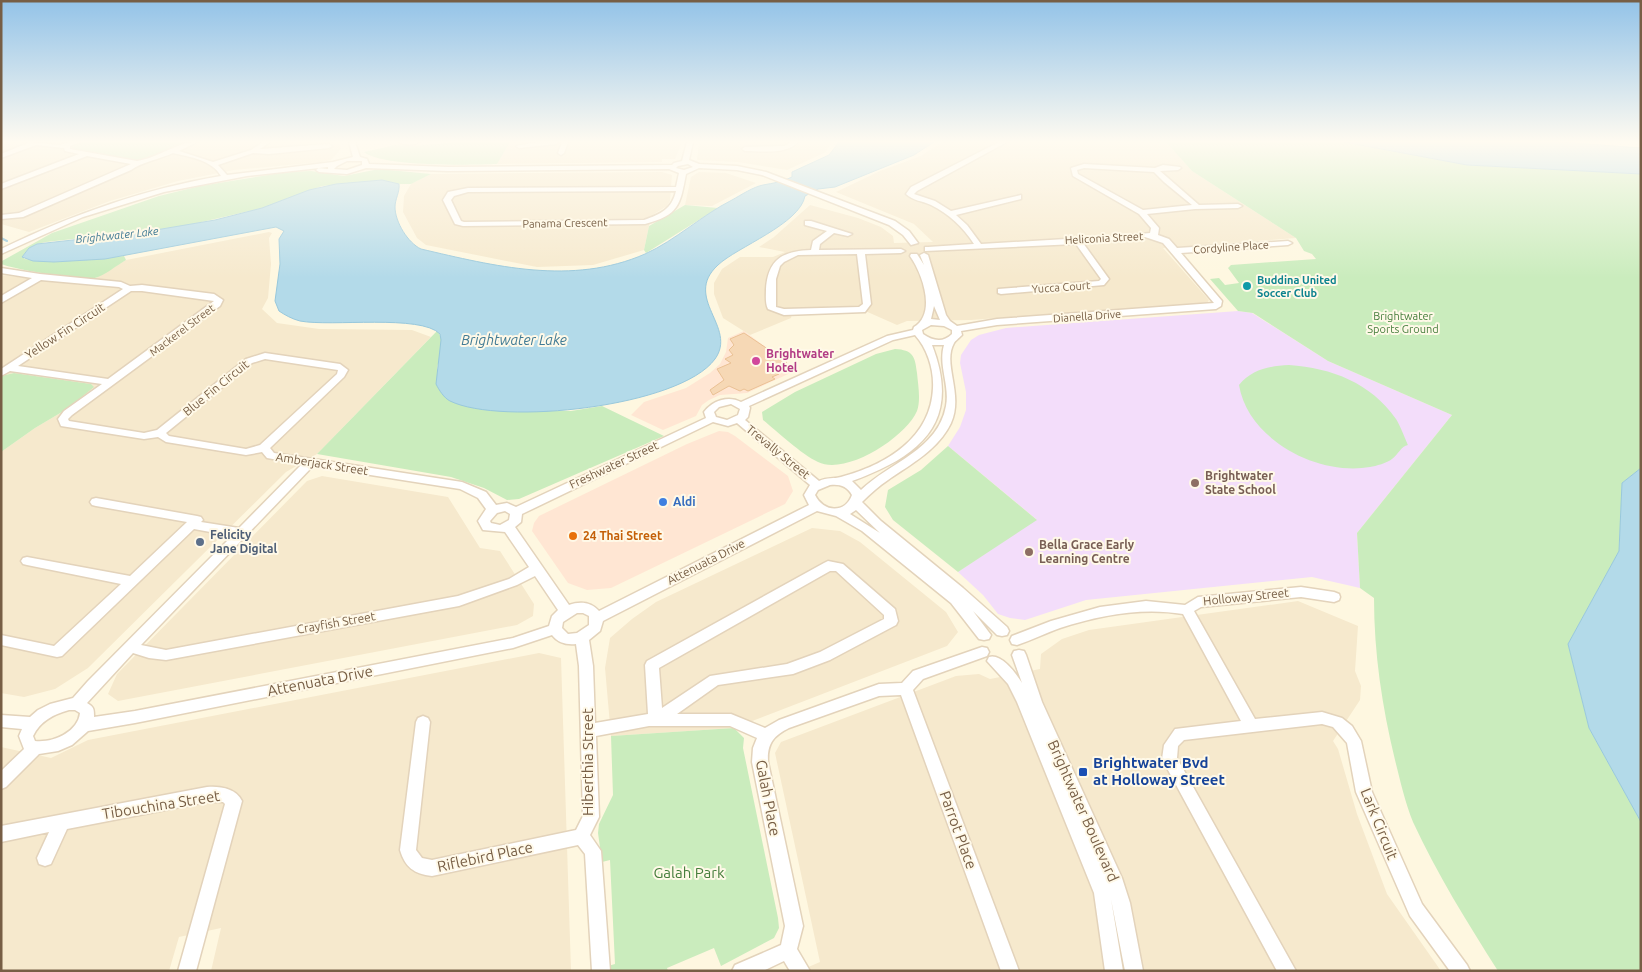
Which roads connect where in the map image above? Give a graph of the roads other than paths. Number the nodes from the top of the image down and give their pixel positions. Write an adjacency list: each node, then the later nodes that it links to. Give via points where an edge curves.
1 (86, 187): 13 (street, via 20,215)
2 (176, 187): 24 (street, via 145,194 69,221)
3 (803, 187): 19 (street, via 892,223)
4 (920, 187): 12 (street, via 911,192 912,196)
5 (1097, 187): 11 (street)
6 (1175, 187): 10 (street, via 1195,201)
7 (679, 189): 7 (street, Panama Crescent, via 674,206 645,222 470,225 458,222 447,200 451,194 460,191)
8 (1020, 196): 12 (street)
9 (1238, 206): 10 (street)
10 (1194, 207): 11 (street)
11 (1142, 212): 17 (street, via 1155,228)
12 (950, 214): 21 (street, via 968,228)
13 (1, 217)
14 (808, 223): 15 (street)
15 (833, 230): 16 (street); 26 (street, via 816,244)
16 (848, 234)
17 (1154, 236): 18 (street, Heliconia Street); 23 (street, Heliconia Street, via 1166,241)
18 (1078, 242): 21 (street, Heliconia Street); 32 (street, Yucca Court, via 1103,276 1101,283)
19 (914, 243): 22 (street, via 904,245); 25 (street, via 925,246)
20 (1288, 243): 23 (street, Cordyline Place)
21 (978, 246): 25 (street, Heliconia Street)
22 (901, 251): 27 (street); 28 (street)
23 (1174, 251): 34 (street, Heliconia Street)
24 (1, 252)
25 (926, 252): 28 (street, Heliconia Street); 36 (street, via 941,315)
26 (815, 253): 27 (street); 27 (street, via 785,256 772,270 772,309 784,312 862,310 867,304)
27 (860, 253)
28 (914, 256): 35 (street, via 923,269 929,298 929,315)
29 (1, 270): 30 (street, Mackerel Street)
30 (40, 277): 31 (street, Mackerel Street, via 121,285); 33 (street)
31 (129, 289): 41 (street, Yellow Fin Circuit); 42 (street, Mackerel Street, via 142,288 219,300)
32 (1000, 291)
33 (1, 300)
34 (1218, 304): 37 (street, Dianella Drive, via 997,322)
35 (925, 323): 36 (street); 38 (street)
36 (946, 323): 37 (street)
37 (956, 329): 40 (street, via 957,335)
38 (917, 332): 39 (street); 43 (street, via 890,338)
39 (926, 341): 40 (street); 50 (street, via 933,355 938,399 928,428 921,438 892,459)
40 (950, 341): 52 (street, via 946,363 952,400 944,426 925,450 880,478)
41 (5, 370): 42 (street)
42 (110, 382): 44 (street, Mackerel Street)
43 (742, 405): 45 (street, via 726,401 715,404 709,412); 46 (street, via 745,414)
44 (63, 419): 47 (street, Amberjack Street, via 65,424 144,436)
45 (712, 419): 46 (street, via 722,423); 56 (street, Freshwater Street)
46 (739, 420): 51 (street, Trevally Street)
47 (160, 433): 48 (street, Amberjack Street, via 166,439 246,452); 48 (street, Blue Fin Circuit, via 249,361 257,358 265,356 340,367 343,370 341,375)
48 (264, 448): 49 (street, Amberjack Street, via 271,456)
49 (311, 462): 55 (street, Amberjack Street, via 462,486 482,495); 60 (street)
50 (841, 481): 51 (street); 52 (street, via 852,486 858,495)
51 (817, 485): 54 (street, via 810,498)
52 (857, 501): 57 (street); 69 (street, via 877,524)
53 (96, 502): 58 (street, via 197,520)
54 (816, 507): 57 (street); 67 (street, Attenuata Drive)
55 (493, 510): 56 (street, via 507,507); 59 (street, via 484,521 487,527 496,530)
56 (516, 512): 59 (street, via 515,522)
57 (838, 512): 70 (street, via 866,528 956,600)
58 (192, 524): 60 (street); 63 (street)
59 (508, 527): 62 (street)
60 (242, 533): 73 (street)
61 (27, 561): 63 (street)
62 (537, 570): 66 (street); 73 (street, Crayfish Street, via 513,582 449,602 166,654)
63 (132, 582): 72 (street, via 58,652)
64 (1334, 597): 65 (street, Holloway Street, via 1301,592 1278,593 1198,602)
65 (1187, 610): 74 (street, Holloway Street, via 1168,605 1089,613); 83 (street)
66 (566, 611): 67 (street, via 586,608); 68 (street, via 557,619)
67 (597, 618): 71 (street, via 595,627)
68 (555, 629): 71 (street, via 565,638); 82 (street, Attenuata Drive, via 513,643)
69 (1002, 631): 70 (street); 74 (street)
70 (984, 635): 75 (street, via 979,643)
71 (582, 638): 84 (street, Hiberthia Street)
72 (1, 640)
73 (130, 647): 77 (street)
74 (1018, 648): 75 (street, via 1006,663); 99 (street, Brightwater Boulevard, via 1035,702 1114,878)
75 (988, 657): 76 (street, via 918,676); 98 (street, Brightwater Boulevard, via 1013,680 1086,852 1102,893)
76 (905, 689): 85 (street, via 879,690 784,724); 97 (street, Parrot Place)
77 (77, 704): 81 (street, via 49,710); 82 (street, via 87,710)
78 (656, 720): 78 (street, via 652,664 828,566 839,567 890,613 890,620 826,656 788,670 714,680); 84 (street); 85 (street, via 731,720)
79 (1, 721): 81 (street)
80 (423, 722): 90 (street, Riflebird Place, via 408,850 411,861 420,868)
81 (32, 723): 86 (street, via 26,736 30,746)
82 (83, 725): 86 (street, via 64,742)
83 (1252, 726): 100 (street, Lark Circuit, via 1180,734 1172,741 1170,760); 101 (street, Lark Circuit, via 1322,718 1337,722 1347,731 1354,741 1364,792 1416,910)
84 (588, 731): 90 (street, Hiberthia Street, via 591,818)
85 (766, 735): 92 (street, Galah Place, via 761,743 760,760 794,926)
86 (36, 748): 87 (street)
87 (1, 782)
88 (62, 822): 89 (street, Tibouchina Street); 91 (street); 93 (street, Tibouchina Street, via 217,793 234,801)
89 (1, 834)
90 (581, 837): 94 (street, via 593,852)
91 (46, 858)
92 (788, 951): 95 (street); 96 (street)
93 (187, 971)
94 (602, 971)
95 (740, 971)
96 (801, 971)
97 (1010, 971)
98 (1114, 971)
99 (1134, 971)
100 (1287, 971)
101 (1461, 971)

